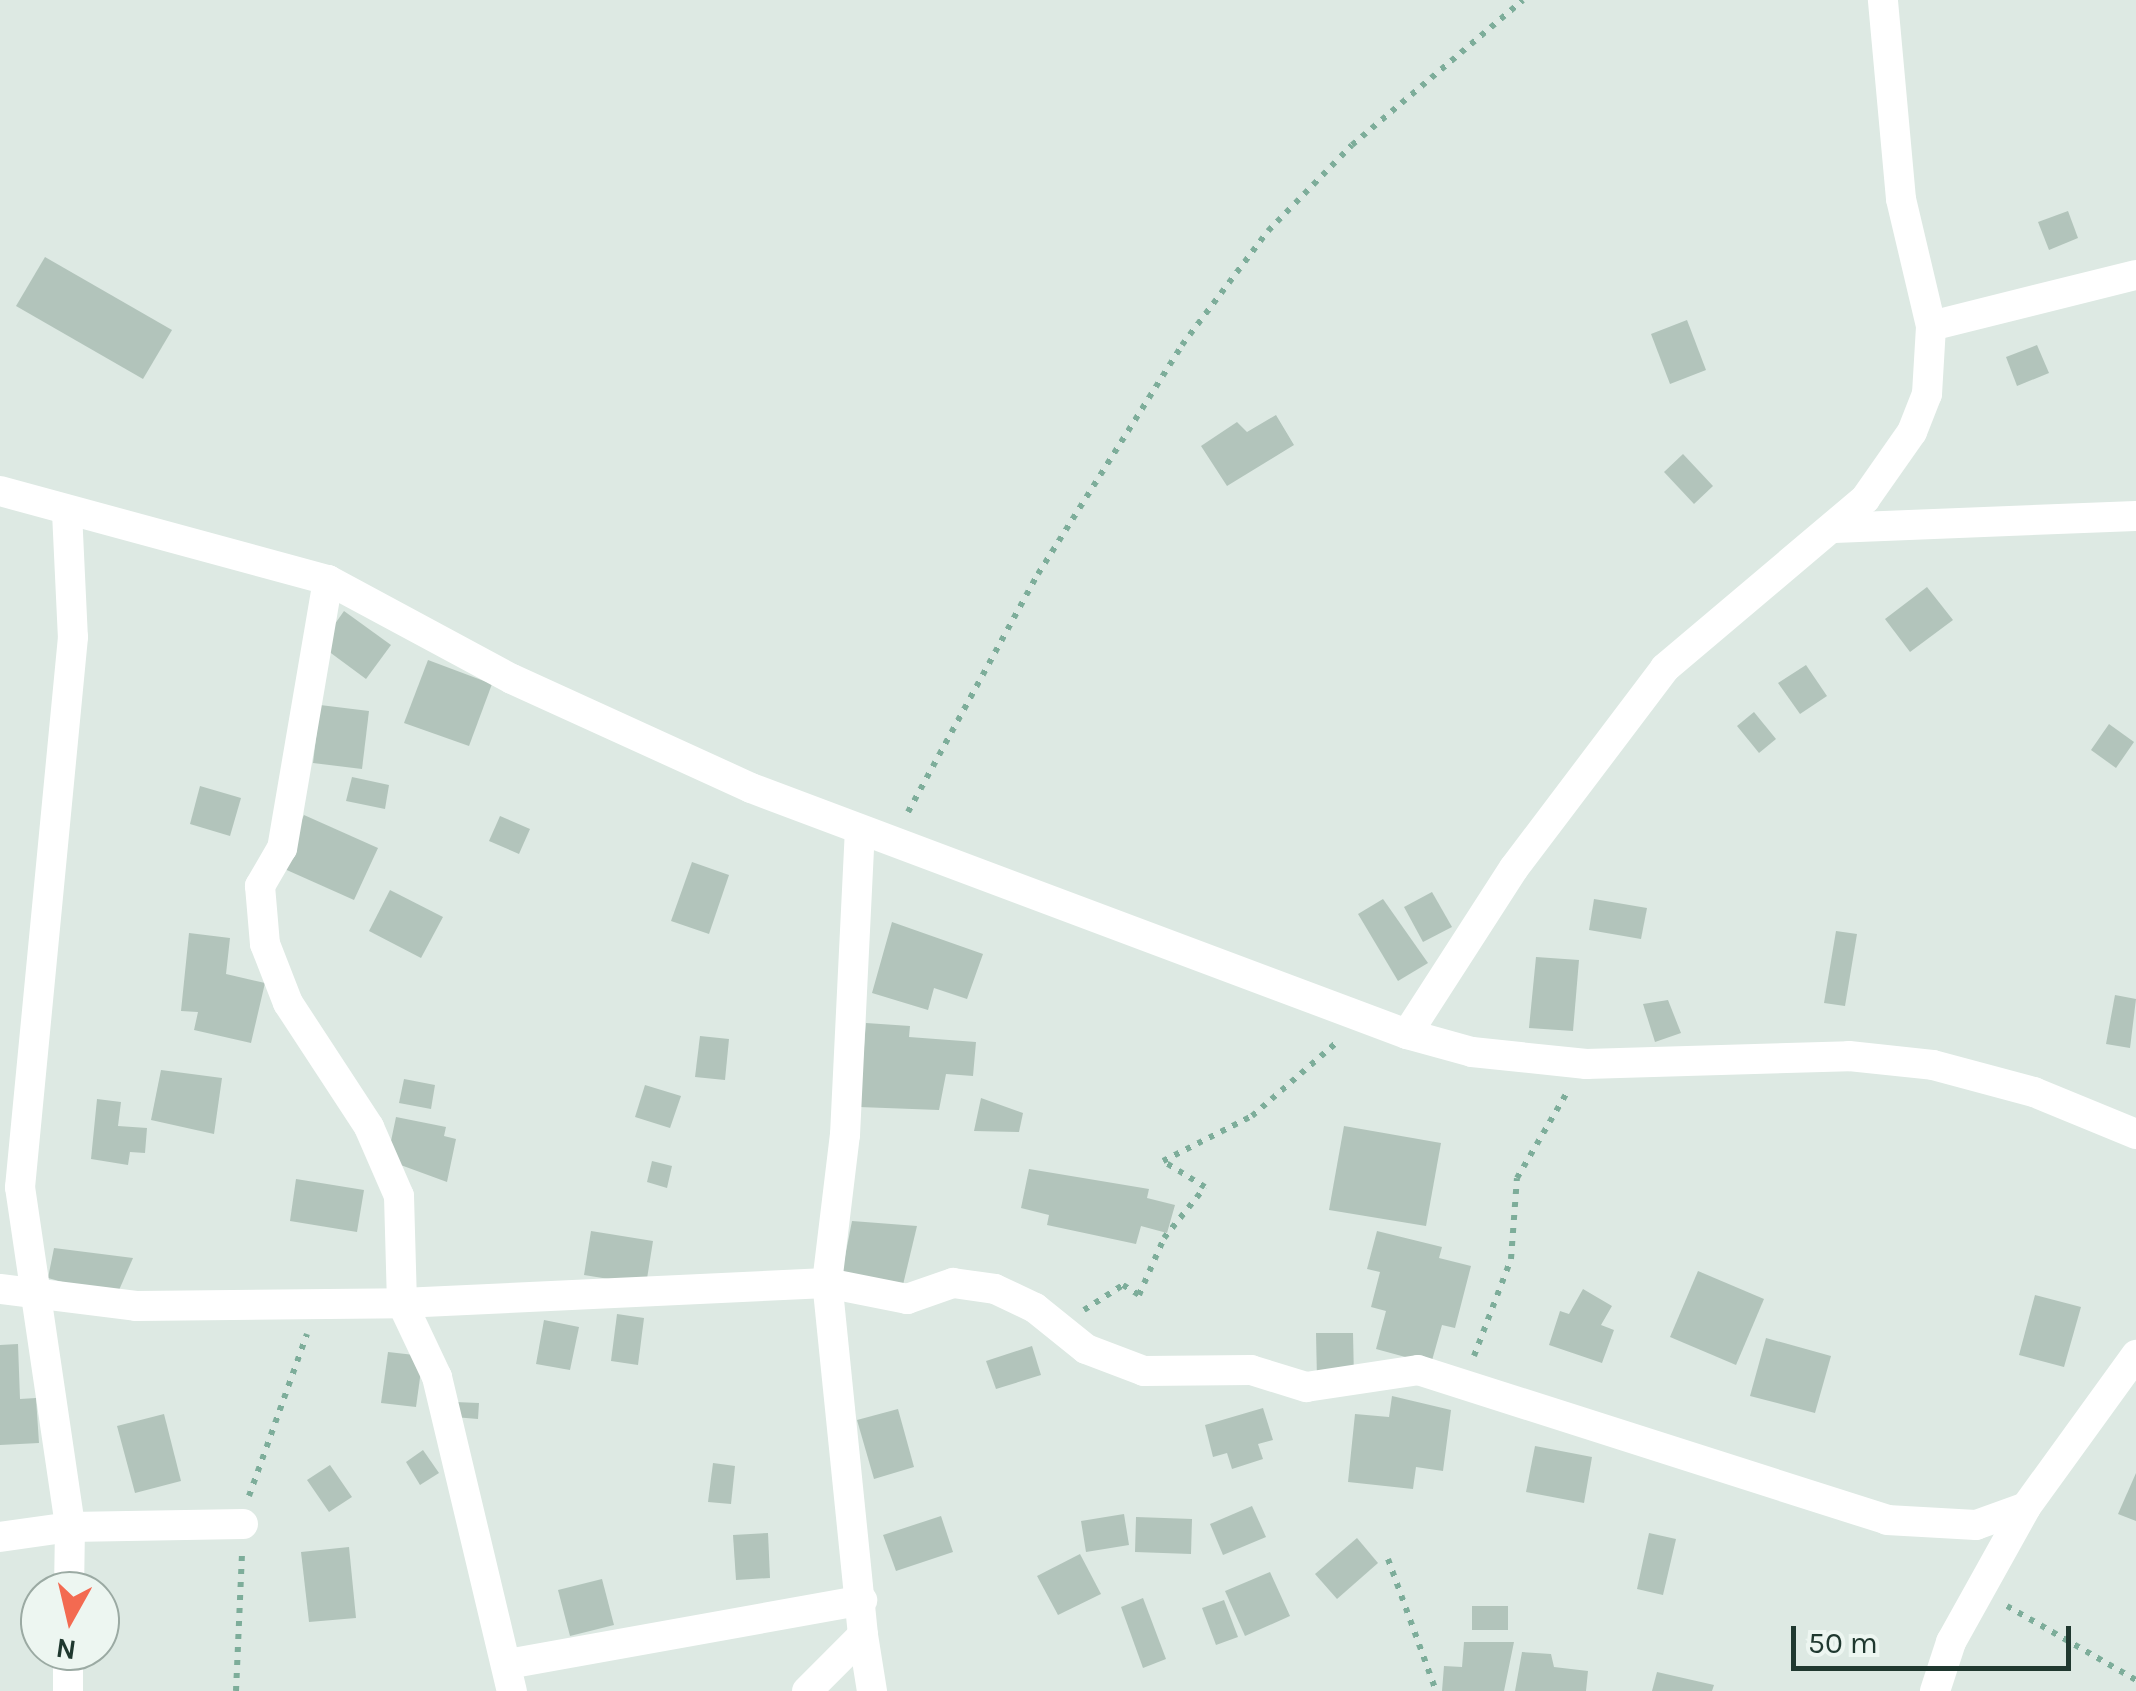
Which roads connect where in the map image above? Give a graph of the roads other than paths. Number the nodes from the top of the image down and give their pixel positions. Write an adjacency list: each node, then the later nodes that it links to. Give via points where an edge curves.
1 (1883, 0): 3 (street, via 1901,200)
2 (2136, 275): 3 (street)
3 (1931, 326): 7 (street, via 1927,394 1912,432)
4 (0, 492): 5 (street)
5 (67, 512): 8 (street, via 186,536); 14 (street, via 74,637 22,1111 20,1187)
6 (2136, 516): 7 (street)
7 (1834, 528): 10 (street, via 1665,668 1514,868)
8 (328, 580): 9 (street, via 512,679); 15 (street, via 282,848 260,886 265,944 311,1046 385,1157 399,1196)
9 (860, 830): 10 (street); 12 (street, via 845,1135)
10 (1406, 1034): 11 (street, via 1489,1055 1586,1064 1849,1056 1933,1065 2034,1092)
11 (2136, 1134)
12 (828, 1283): 15 (street); 17 (street, via 907,1299 953,1284 995,1289 1086,1349 1144,1371 1251,1370 1306,1388 1418,1370 1888,1520 1976,1525); 22 (street)
13 (0, 1289): 14 (street)
14 (40, 1296): 15 (street, via 136,1306); 19 (street, via 44,1387)
15 (402, 1304): 24 (street, via 437,1377)
16 (2136, 1355): 17 (street)
17 (2026, 1507): 27 (street)
18 (243, 1524): 19 (street)
19 (70, 1527): 20 (street); 21 (street)
20 (0, 1536)
21 (69, 1571)
22 (862, 1600): 23 (street); 24 (street)
23 (863, 1635): 25 (street); 26 (street)
24 (510, 1678)
25 (807, 1691)
26 (872, 1691)
27 (1935, 1691)

